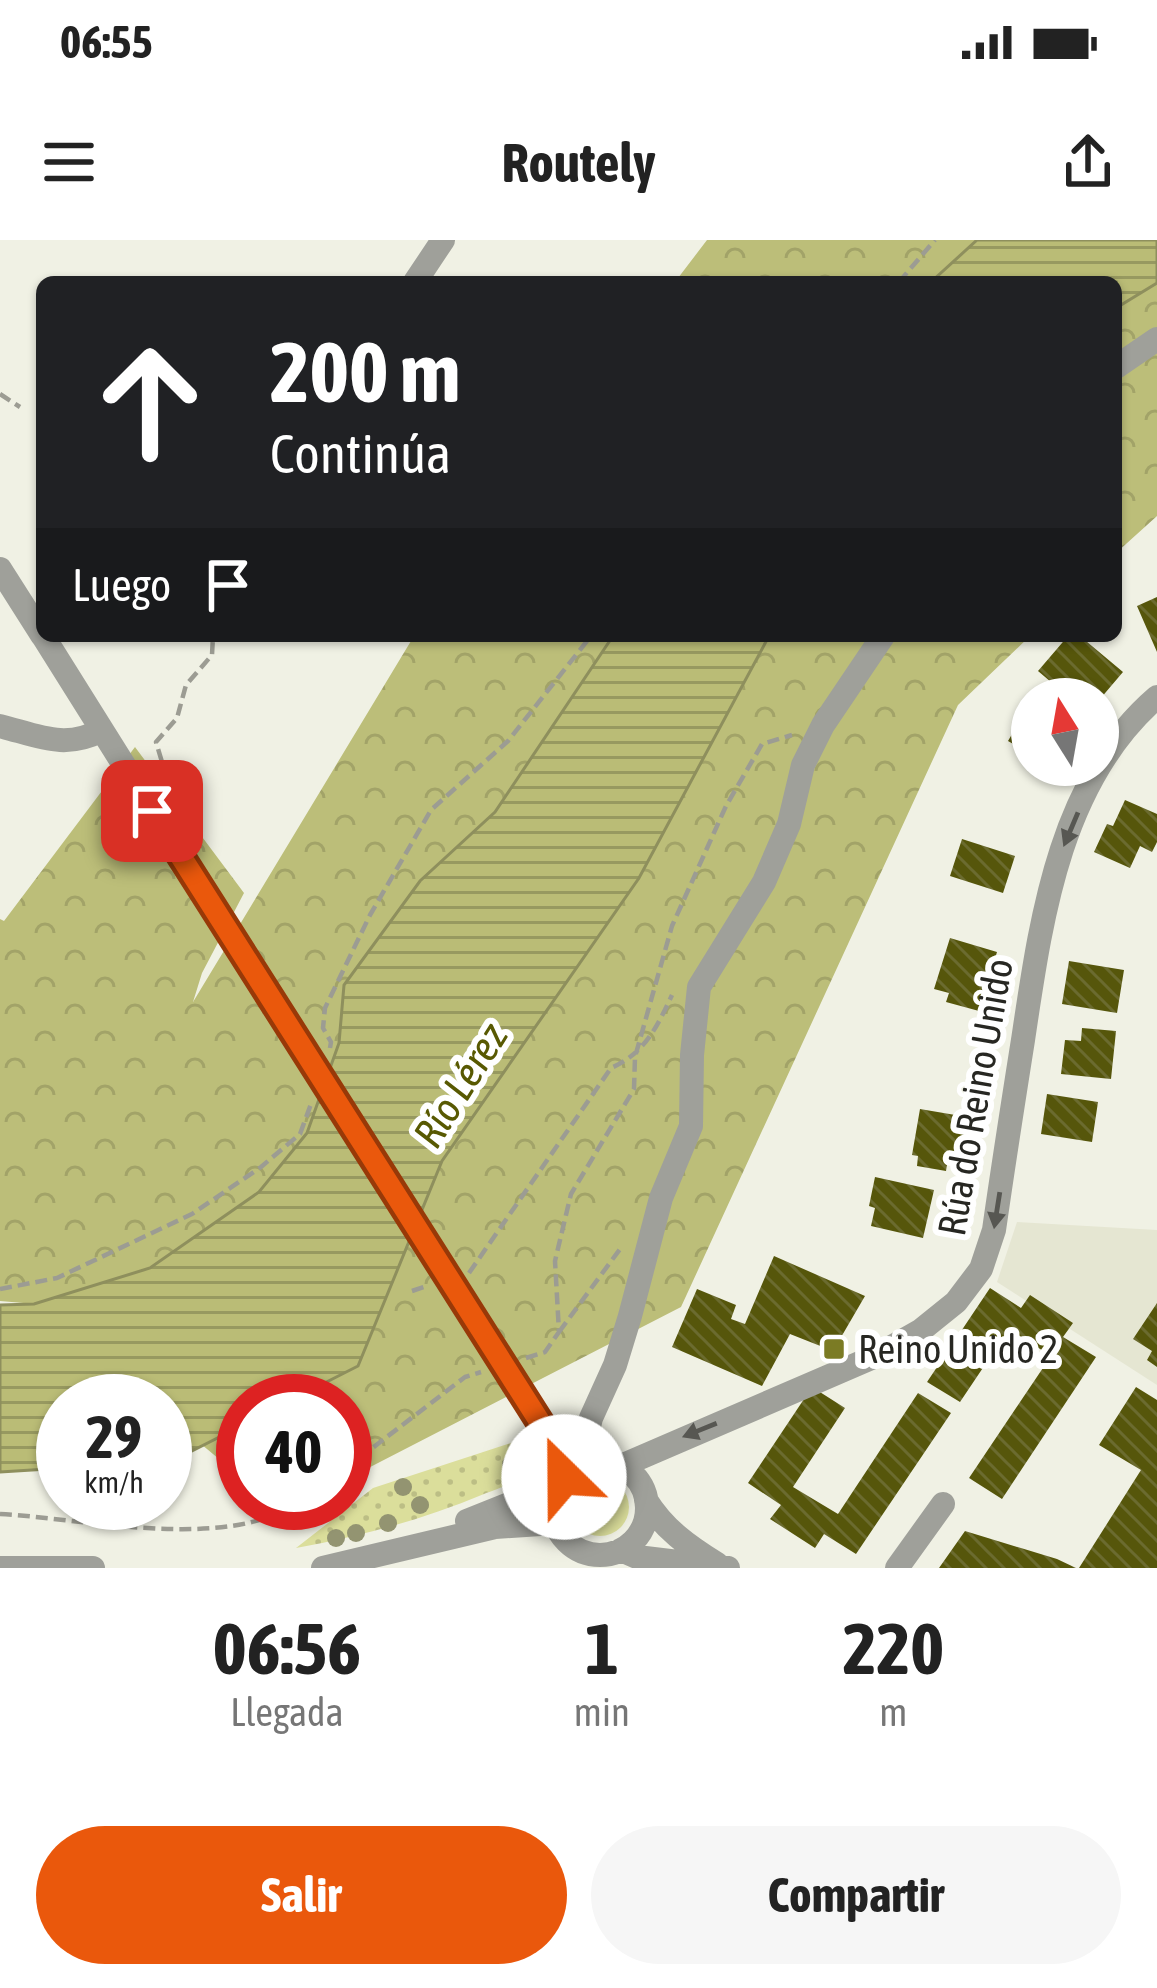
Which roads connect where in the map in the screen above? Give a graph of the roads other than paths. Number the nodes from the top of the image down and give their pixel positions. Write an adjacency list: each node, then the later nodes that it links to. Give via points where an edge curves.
1 (443, 240): 2 (street)
2 (419, 276)
3 (1157, 339): 4 (street)
4 (1122, 363)
5 (0, 568): 6 (street)
6 (36, 626)
7 (46, 642): 11 (street)
8 (879, 642): 13 (street, via 823,725 764,882 699,987 691,1126 661,1198 615,1365)
9 (1157, 698): 12 (street, Rúa do Reino Unido, one-way to 12, via 1110,752 1051,877 981,1269 956,1303 877,1356)
10 (0, 726): 11 (street, via 67,742)
11 (102, 730): 13 (street, bridge)
12 (621, 1466): 13 (street); 14 (street)
13 (570, 1473): 16 (street, via 554,1496); 17 (street)
14 (646, 1500): 19 (street, via 642,1528); 21 (street, via 685,1544)
15 (943, 1504): 25 (street)
16 (555, 1523): 17 (street, via 495,1527); 18 (street)
17 (376, 1557): 24 (street)
18 (579, 1557): 19 (street)
19 (622, 1559): 20 (street)
20 (676, 1566): 21 (street)
21 (723, 1567)
22 (0, 1568): 23 (street)
23 (93, 1568)
24 (323, 1568)
25 (897, 1568)

